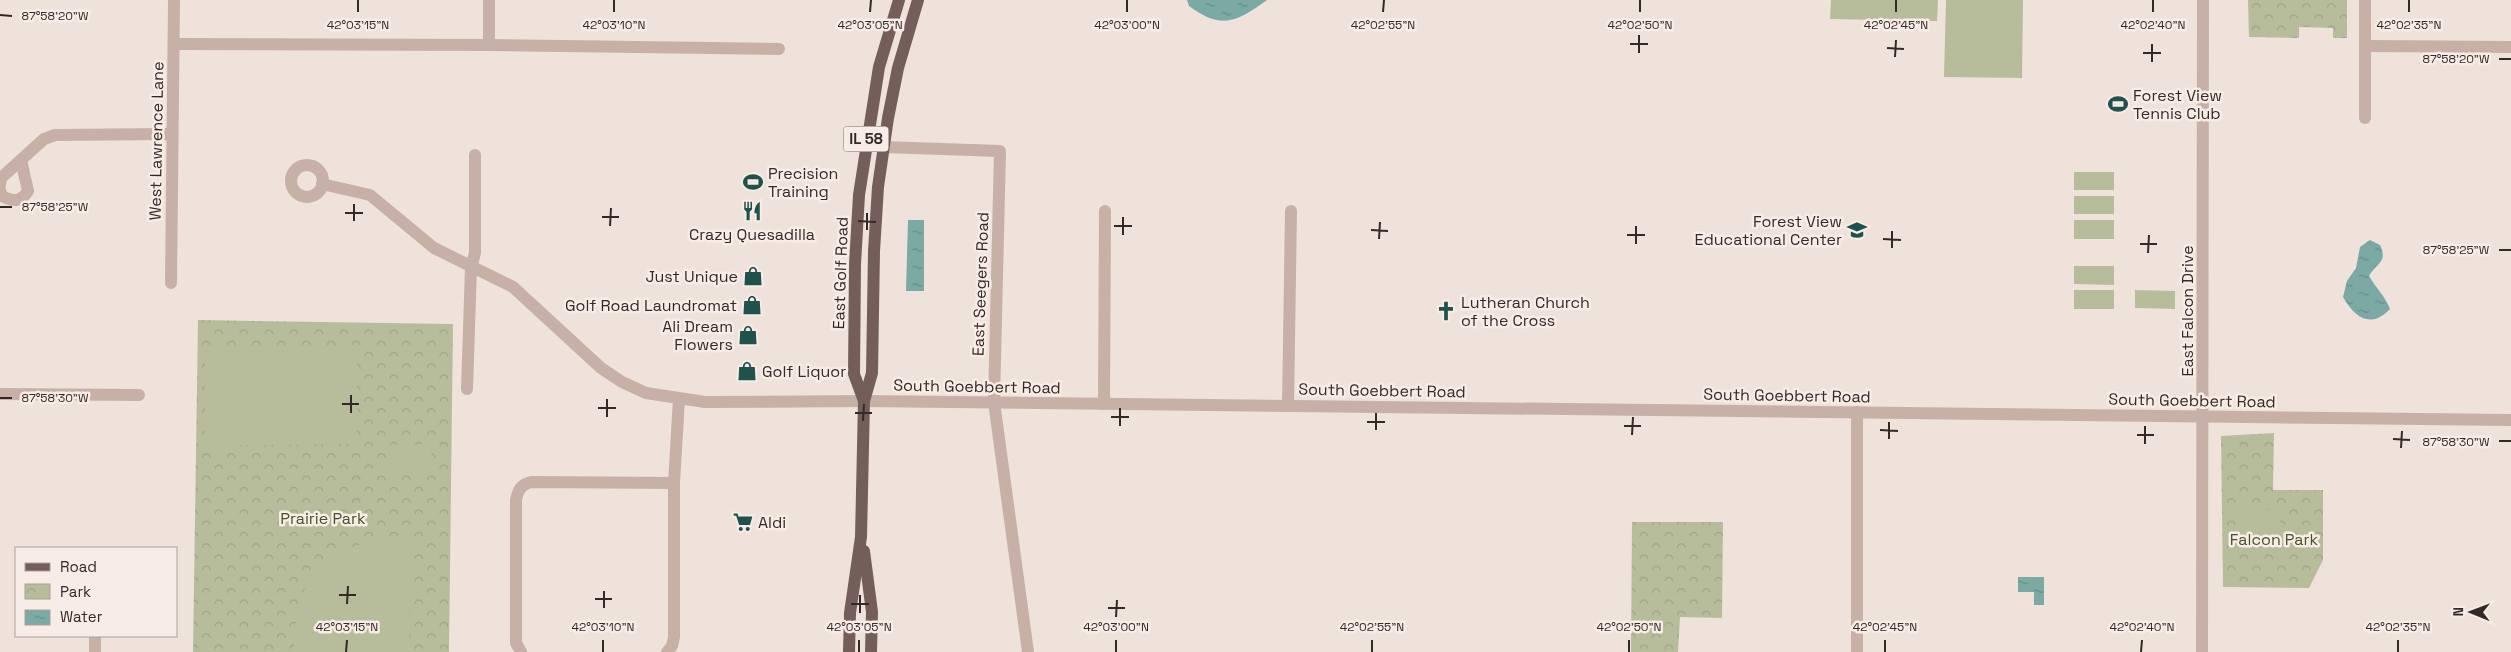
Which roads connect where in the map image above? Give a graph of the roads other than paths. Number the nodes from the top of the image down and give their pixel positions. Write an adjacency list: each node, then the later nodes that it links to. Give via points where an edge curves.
1 (174, 0): 7 (street, West Lawrence Lane)
2 (488, 0): 8 (street)
3 (899, 0): 28 (main road, East Golf Road / IL 58, via 879,67 859,195 854,374)
4 (918, 0): 14 (main road, East Golf Road / IL 58, via 898,68)
5 (2203, 0): 33 (street, East Falcon Drive)
6 (2365, 0): 9 (street)
7 (174, 44): 8 (street); 13 (street, West Lawrence Lane)
8 (489, 44): 11 (street)
9 (2366, 46): 10 (street); 12 (street)
10 (2511, 47)
11 (779, 49)
12 (2365, 118)
13 (171, 134): 16 (street, via 56,135 44,139); 23 (street, West Lawrence Lane)
14 (883, 147): 28 (main road, East Golf Road / IL 58, via 874,251 872,373); 29 (street, East Seegers Road, via 1000,151)
15 (475, 154): 22 (street, via 475,253)
16 (21, 160): 18 (street, via 1,178); 19 (street, via 28,182 24,198 9,200 2,196)
17 (322, 184): 22 (street, South Goebbert Road, via 370,195 434,248)
18 (0, 185)
19 (0, 190)
20 (1105, 211): 30 (street)
21 (1291, 211): 31 (street)
22 (471, 268): 24 (street); 27 (street, South Goebbert Road, via 502,279 513,287 600,368 622,382 646,393)
23 (170, 283)
24 (467, 389)
25 (0, 394): 26 (street)
26 (139, 395)
27 (679, 400): 28 (street, South Goebbert Road); 35 (street)
28 (864, 401): 29 (street, South Goebbert Road); 36 (main road, East Golf Road / IL 58)
29 (994, 402): 30 (street, South Goebbert Road); 43 (street, East Seegers Road)
30 (1104, 404): 31 (street, South Goebbert Road)
31 (1288, 406): 32 (street, South Goebbert Road)
32 (1857, 412): 33 (street, South Goebbert Road); 44 (street)
33 (2203, 416): 34 (street, South Goebbert Road); 45 (street, East Falcon Drive)
34 (2511, 420)
35 (674, 483): 39 (street, via 532,482 520,488 516,500 516,642); 40 (street, via 674,637)
36 (862, 536): 41 (main road, East Golf Road / IL 58, via 850,613); 42 (main road, East Golf Road / IL 58, via 872,612)
37 (95, 637): 38 (street)
38 (95, 652)
39 (521, 652)
40 (667, 652)
41 (849, 652)
42 (871, 652)
43 (1028, 652)
44 (1856, 652)
45 (2202, 652)

